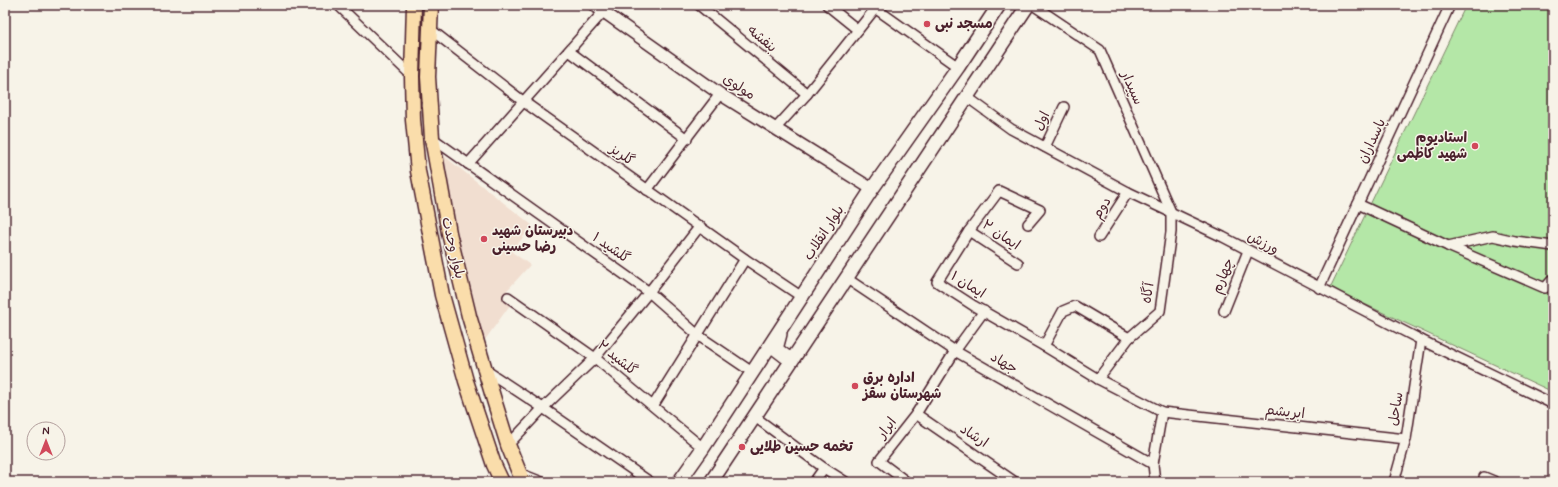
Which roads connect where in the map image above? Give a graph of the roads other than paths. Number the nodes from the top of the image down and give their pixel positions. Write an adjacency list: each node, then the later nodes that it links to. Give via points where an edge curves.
1 (338, 5): 17 (street)
2 (414, 5): 17 (main road, بلوار وحدت)
3 (431, 5): 13 (main road, بلوار وحدت)
4 (594, 5): 12 (street, مولوی)
5 (700, 5): 19 (street, بنفشه)
6 (827, 5): 14 (street)
7 (999, 5): 16 (main road, بلوار انقلاب)
8 (1028, 5): 20 (main road)
9 (1032, 5): 32 (street, سپیدار, via 1100,50)
10 (1450, 5): 31 (street, پاسداران)
11 (877, 7): 14 (street); 16 (street)
12 (604, 11): 15 (street); 18 (street, مولوی)
13 (430, 29): 21 (street, گلریز); 24 (main road, بلوار وحدت, via 428,77)
14 (858, 30): 19 (street)
15 (569, 51): 21 (street); 25 (street)
16 (958, 67): 28 (main road, بلوار انقلاب)
17 (412, 76): 75 (main road, بلوار وحدت, via 418,171 442,295 466,382)
18 (720, 94): 23 (street, مولوی); 25 (street)
19 (807, 94): 23 (street)
20 (967, 96): 26 (street, ورزش, via 1011,130); 42 (main road)
21 (524, 102): 27 (street); 29 (street, گلریز)
22 (1064, 107): 26 (street, اول)
23 (776, 128): 28 (street, مولوی)
24 (432, 138): 27 (street, گلشید ۱); 58 (main road, بلوار وحدت, via 452,247)
25 (687, 139): 29 (street)
26 (1045, 147): 30 (street, ورزش)
27 (468, 164): 45 (street, گلشید ۱)
28 (872, 189): 47 (main road, بلوار انقلاب)
29 (647, 190): 34 (street, گلریز)
30 (1128, 192): 32 (street, ورزش); 36 (street, دوم)
31 (1358, 204): 37 (street); 44 (street, پاسداران)
32 (1171, 212): 39 (street, ورزش); 52 (street, آگاه, via 1171,232 1160,311)
33 (1028, 224): 35 (street, via 1040,210 999,191)
34 (700, 226): 40 (street, گلریز); 45 (street)
35 (969, 231): 41 (street, ایمان ۲); 48 (street, ایمان ۱, via 937,282)
36 (1100, 238)
37 (1448, 246): 38 (street, via 1493,236); 43 (street, via 1546,288)
38 (1553, 246)
39 (1248, 251): 44 (street, ورزش); 49 (street, چهارم)
40 (745, 259): 47 (street, گلریز); 51 (street)
41 (1018, 263)
42 (846, 278): 55 (street, جهاد); 57 (main road)
43 (1553, 279)
44 (1319, 288): 53 (street, ورزش)
45 (649, 292): 51 (street, گلشید ۱); 56 (street)
46 (508, 297): 56 (street, گلشید ۲)
47 (802, 297): 50 (main road, بلوار انقلاب)
48 (984, 311): 54 (street, ایمان ۱); 55 (street, ابرار)
49 (1224, 311)
50 (781, 328): 57 (main road, via 776,349); 59 (main road, بلوار انقلاب)
51 (698, 336): 59 (street, گلشید ۱); 62 (street)
52 (1129, 338): 54 (street, via 1075,306 1063,311); 60 (street, آگاه)
53 (1420, 340): 61 (street, ورزش); 67 (street, ساحل)
54 (1044, 346): 60 (street, ایمان ۱)
55 (955, 351): 65 (street, ابرار); 70 (street, جهاد)
56 (595, 358): 62 (street, گلشید ۲); 63 (street)
57 (792, 359): 66 (main road)
58 (484, 366): 63 (street, via 487,371); 68 (main road, بلوار وحدت)
59 (752, 372): 69 (main road, بلوار انقلاب)
60 (1098, 379): 64 (street, ایمان ۱)
61 (1553, 404)
62 (653, 406): 69 (street, گلشید ۲)
63 (543, 408): 68 (street); 77 (street)
64 (1162, 412): 67 (street, ابریشم); 70 (street)
65 (916, 414): 74 (street, ابرار, via 879,461); 82 (street, ارشاد)
66 (754, 417): 71 (street); 79 (main road)
67 (1406, 439): 84 (street, ساحل)
68 (508, 445): 73 (main road, بلوار وحدت)
69 (703, 448): 78 (main road, بلوار انقلاب)
70 (1153, 464): 83 (street)
71 (824, 468): 80 (street); 81 (street)
72 (1484, 477): 85 (street)
73 (521, 478): 76 (street)
74 (901, 480)
75 (502, 482)
76 (542, 482)
77 (650, 482)
78 (679, 482)
79 (711, 482)
80 (814, 482)
81 (846, 482)
82 (1015, 482)
83 (1155, 482)
84 (1394, 482)
85 (1496, 482)

